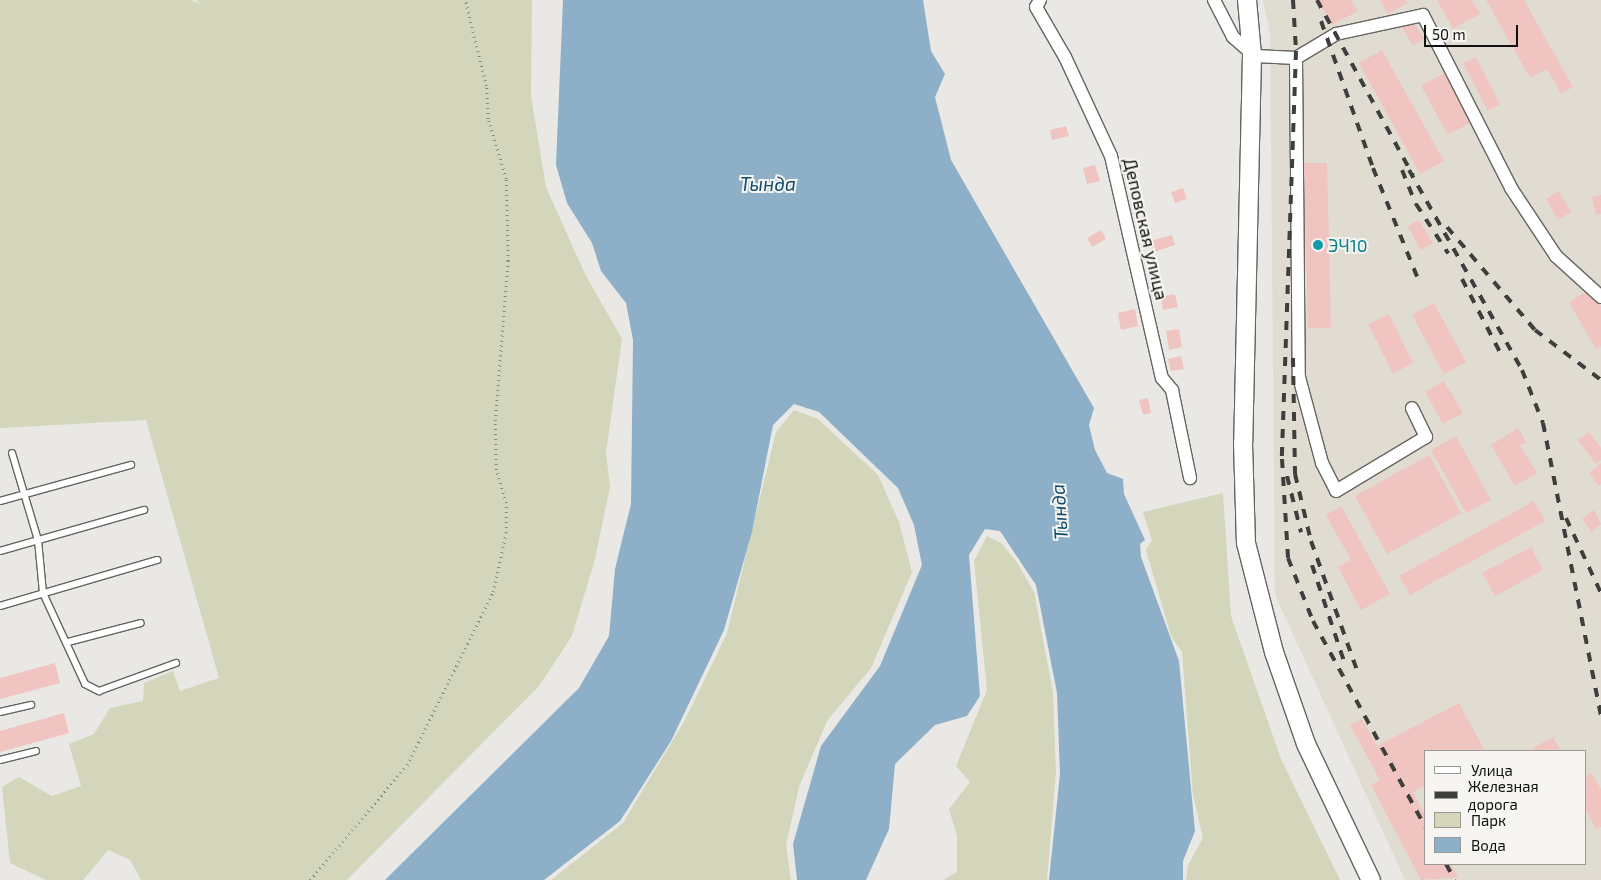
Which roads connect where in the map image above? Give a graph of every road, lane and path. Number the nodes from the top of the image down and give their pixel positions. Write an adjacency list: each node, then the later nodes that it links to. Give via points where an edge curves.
1 (465, 0): 27 (path, via 486,86 488,119 506,179 508,261 494,421 496,470 506,503 506,533 493,592 408,765)
2 (1040, 0): 11 (street, Деповская улица, via 1036,7 1111,156 1162,378 1172,390)
3 (1214, 0): 5 (street, via 1232,37)
4 (1247, 0): 5 (street)
5 (1252, 55): 6 (street); 28 (street, via 1243,442 1246,543 1274,652 1306,744)
6 (1296, 58): 7 (street, via 1336,34 1423,15 1511,188 1556,256); 8 (street, via 1299,377 1322,464 1336,492 1426,437)
7 (1601, 297)
8 (1412, 408)
9 (12, 453): 12 (lane)
10 (131, 465): 12 (lane)
11 (1190, 478)
12 (25, 494): 13 (lane); 15 (lane)
13 (0, 501)
14 (144, 510): 15 (lane)
15 (38, 540): 16 (lane); 18 (lane)
16 (0, 551)
17 (157, 560): 18 (lane)
18 (43, 593): 19 (lane); 21 (lane)
19 (0, 606)
20 (141, 623): 21 (lane)
21 (68, 642): 22 (lane, via 85,684 99,691)
22 (176, 663)
23 (31, 705): 24 (lane)
24 (0, 712)
25 (36, 751): 26 (lane)
26 (0, 760)
27 (310, 880)
28 (1372, 880)

